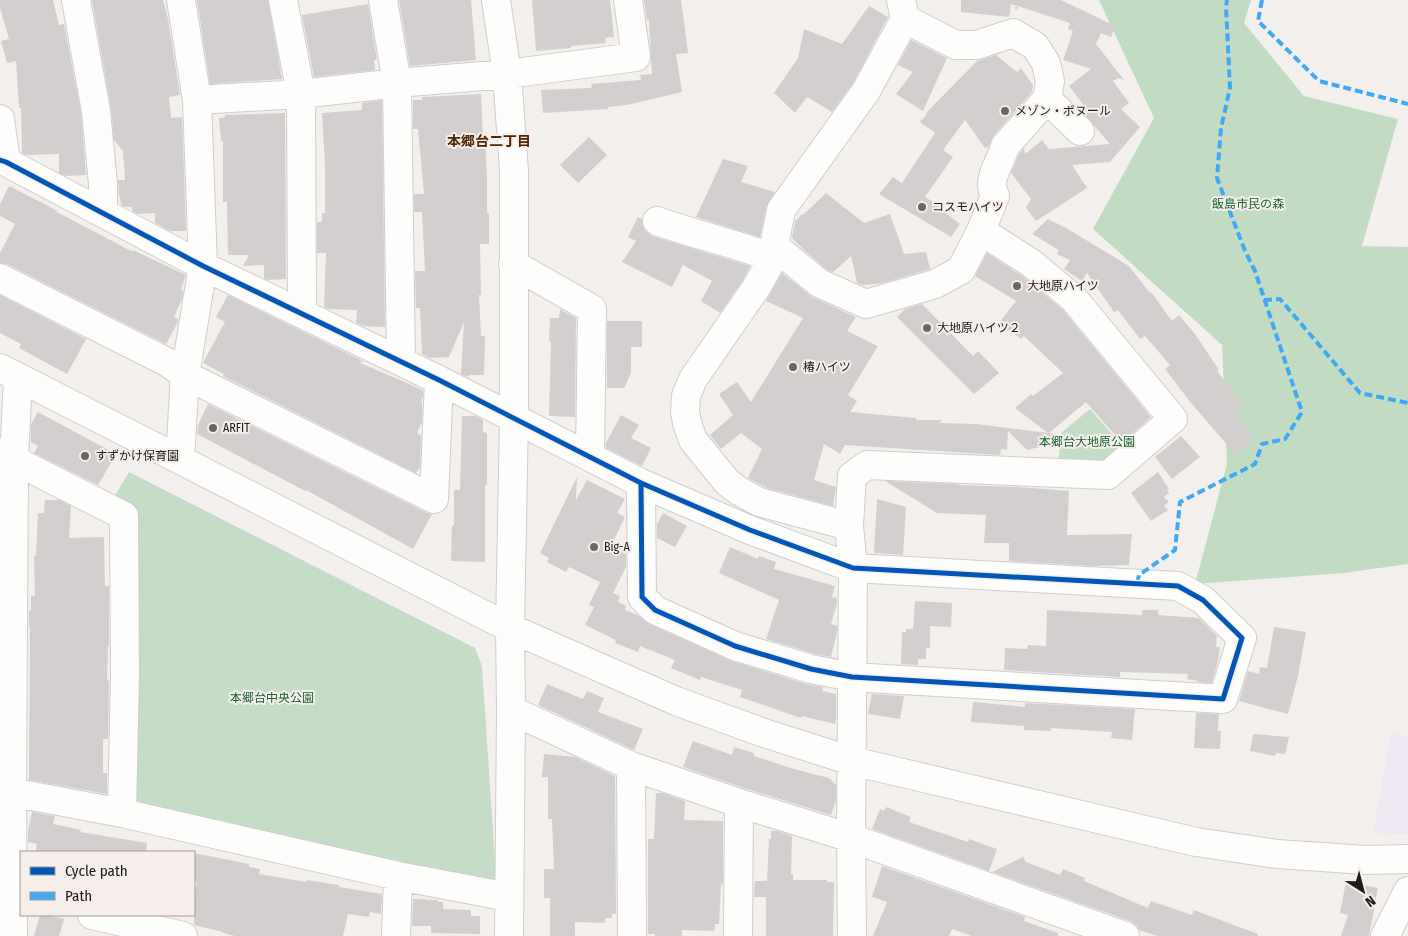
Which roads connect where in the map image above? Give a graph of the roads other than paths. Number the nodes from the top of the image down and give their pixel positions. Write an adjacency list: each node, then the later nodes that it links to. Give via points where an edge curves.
1 (76, 0): 16 (street, via 96,111)
2 (181, 0): 12 (street)
3 (282, 0): 10 (street)
4 (383, 0): 9 (street)
5 (496, 0): 8 (street)
6 (628, 0): 8 (street, via 636,57)
7 (903, 9): 11 (street, via 956,45 977,45 1013,33 1035,46 1046,63 1050,81); 19 (street, via 866,91 780,210)
8 (507, 74): 9 (street); 20 (street, via 514,172)
9 (397, 83): 10 (street); 24 (street)
10 (301, 94): 12 (street); 23 (street)
11 (1046, 99): 14 (street); 18 (street, via 1005,146 994,170 992,189 995,196)
12 (197, 100): 21 (street)
13 (0, 118): 15 (street)
14 (1080, 131)
15 (3, 161): 16 (street)
16 (103, 212): 21 (street)
17 (657, 221): 19 (street, via 748,248)
18 (981, 231): 19 (street, via 961,270 935,284 866,304 819,283); 33 (street, via 1031,264 1074,299 1173,419 1108,475 867,465 852,476)
19 (774, 252): 33 (street, via 756,288 693,379 686,396 687,423 693,440 727,482 739,491 758,502)
20 (513, 264): 28 (street); 30 (street, via 592,309)
21 (203, 266): 23 (street); 26 (street)
22 (0, 278): 26 (street, via 167,362)
23 (302, 314): 24 (street)
24 (401, 361): 27 (street)
25 (9, 373): 29 (street); 31 (street)
26 (185, 376): 27 (street, via 434,499); 31 (street)
27 (439, 380): 28 (street)
28 (514, 418): 30 (street); 35 (street)
29 (7, 456): 40 (street); 42 (street, via 124,516)
30 (590, 457): 32 (street)
31 (180, 459): 35 (street)
32 (641, 483): 34 (street, via 750,530); 36 (street, via 642,597 655,610 735,646 811,669)
33 (849, 526): 34 (street)
34 (853, 568): 36 (street); 36 (street, via 1178,586 1203,600 1242,638 1223,700)
35 (510, 628): 37 (street); 38 (street, via 676,701)
36 (852, 677): 38 (street)
37 (511, 710): 39 (street); 48 (street)
38 (852, 761): 43 (street); 44 (street, via 1196,842 1277,854)
39 (631, 766): 41 (street); 54 (street)
40 (6, 791): 42 (street); 47 (street)
41 (739, 803): 43 (street); 55 (street)
42 (122, 813): 45 (street)
43 (851, 838): 56 (street); 57 (street)
44 (1408, 860)
45 (398, 876): 48 (street); 52 (street)
46 (1408, 891): 58 (street)
47 (17, 897): 50 (street)
48 (509, 897): 53 (street)
49 (96, 916): 51 (street)
50 (13, 936)
51 (183, 936)
52 (396, 936)
53 (509, 936)
54 (632, 936)
55 (738, 936)
56 (852, 936)
57 (1124, 936)
58 (1385, 936)

